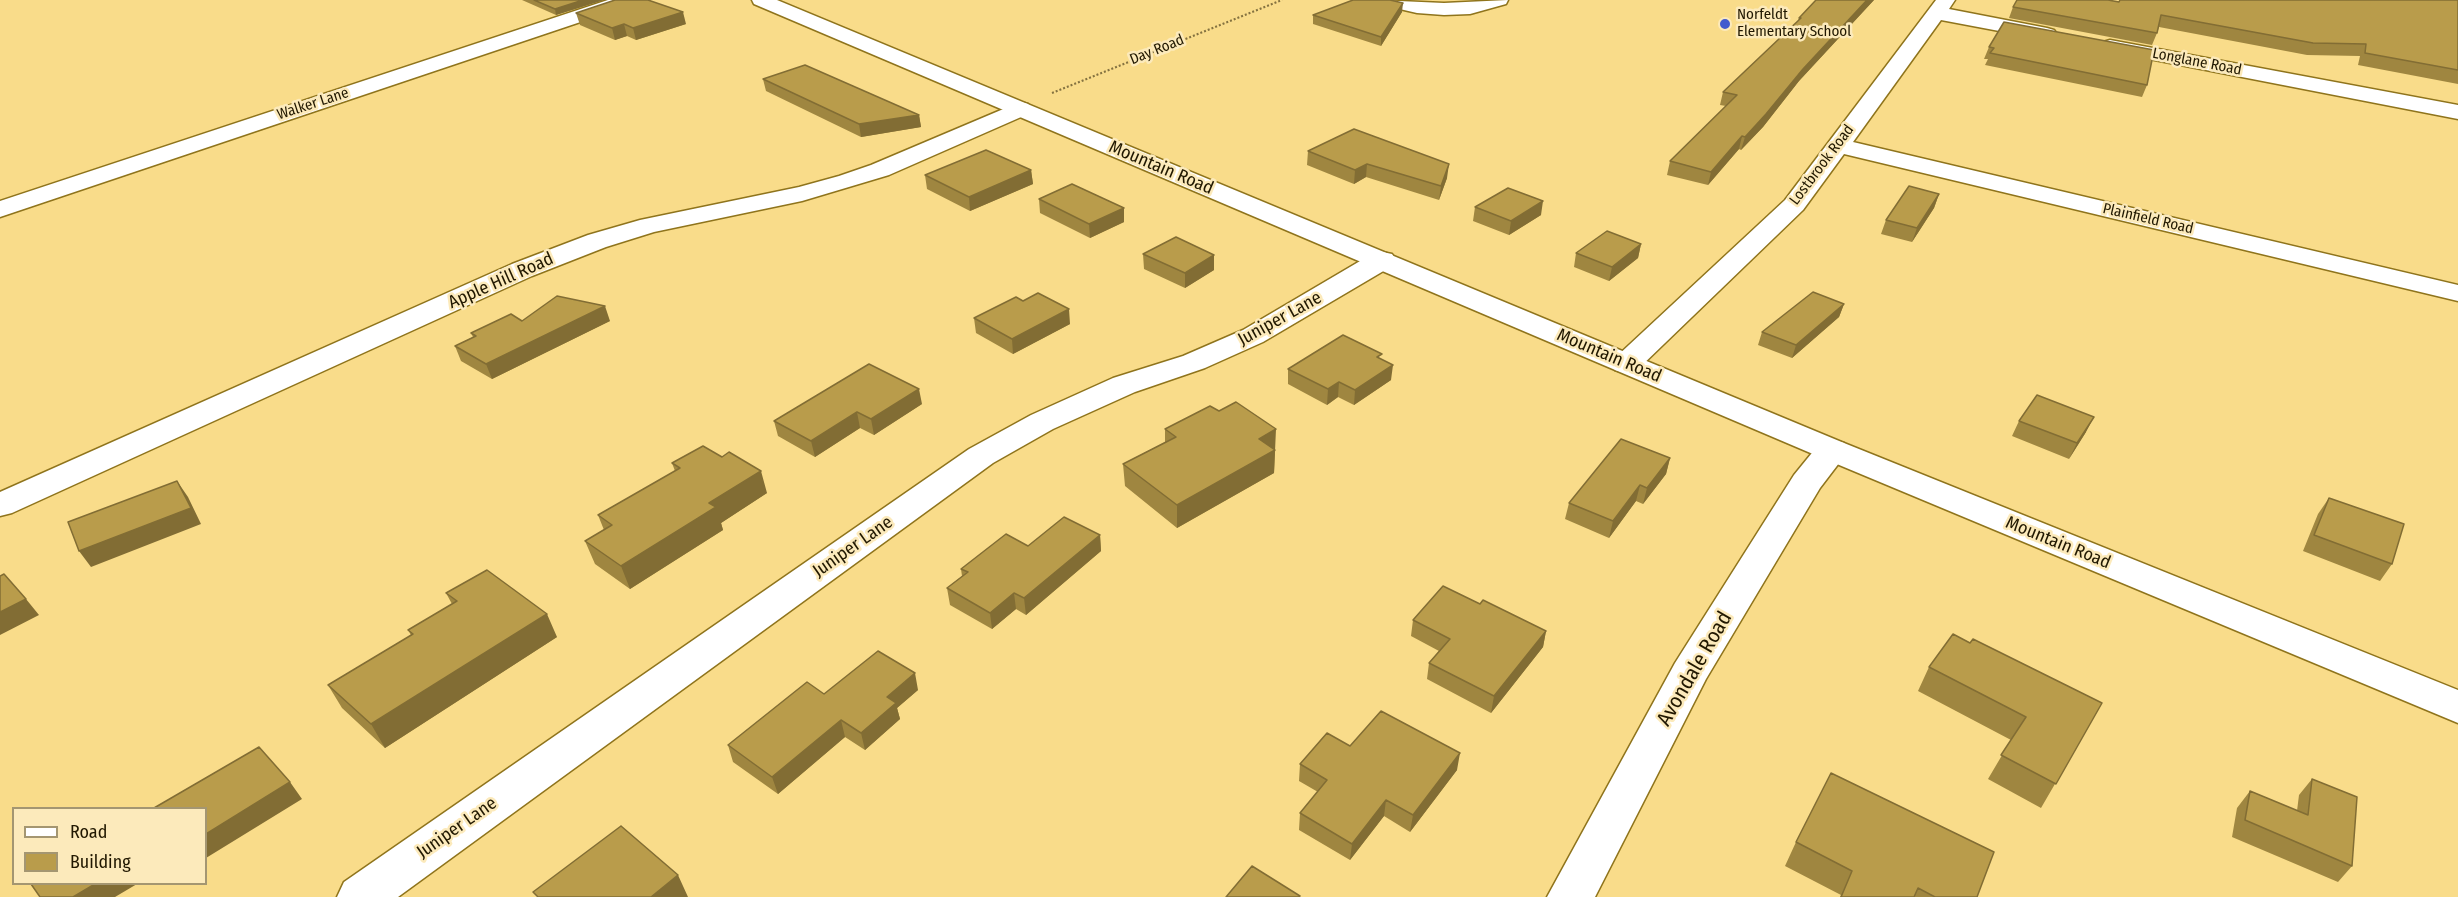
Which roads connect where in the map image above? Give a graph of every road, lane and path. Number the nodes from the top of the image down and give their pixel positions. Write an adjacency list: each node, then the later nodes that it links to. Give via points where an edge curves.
1 (627, 0): 12 (street, Walker Lane)
2 (761, 0): 9 (street, Mountain Road)
3 (1282, 0): 9 (path, Day Road)
4 (1385, 0): 5 (street, via 1444,9 1470,8)
5 (1499, 0)
6 (1942, 7): 7 (street); 11 (street, Lostbrook Road)
7 (2065, 38)
8 (2088, 42): 10 (street, Longlane Road)
9 (1031, 103): 13 (street, Mountain Road); 17 (street, Apple Hill Road, via 848,181 649,225 522,270)
10 (2458, 112)
11 (1837, 145): 14 (street, Plainfield Road); 15 (street, Lostbrook Road, via 1794,205)
12 (0, 209)
13 (1382, 260): 15 (street, Mountain Road); 19 (street, Juniper Lane, via 1253,336 1194,362 1124,385 1042,422 981,456)
14 (2458, 293)
15 (1626, 364): 16 (street, Mountain Road)
16 (1832, 450): 18 (street, Mountain Road); 20 (street, Avondale Road, via 1806,483 1689,674)
17 (0, 505)
18 (2458, 708)
19 (361, 897)
20 (1571, 897)

